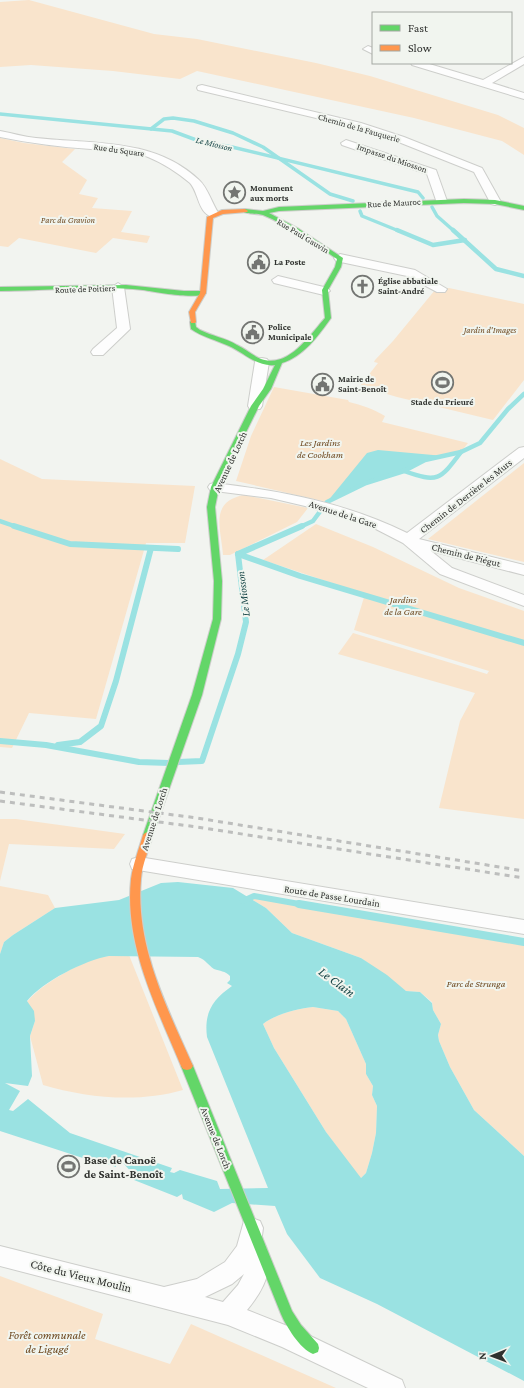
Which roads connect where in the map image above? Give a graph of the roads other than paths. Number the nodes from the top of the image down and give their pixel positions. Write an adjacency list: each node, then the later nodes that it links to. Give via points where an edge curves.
1 (524, 60): 3 (street)
2 (419, 64): 4 (street)
3 (519, 67): 4 (street)
4 (485, 83): 6 (street)
5 (202, 88): 10 (street, Chemin de la Fauquerie, via 357,125 400,138 478,170)
6 (524, 96)
7 (0, 134): 13 (street, Rue du Square, via 34,141 132,150 152,156 180,170 196,183)
8 (346, 143): 9 (street, Impasse du Miosson, via 432,172)
9 (441, 201): 10 (street, Rue de Mauroc); 12 (street, Rue de Mauroc, via 279,209)
10 (495, 202): 11 (street, Rue de Mauroc)
11 (524, 208)
12 (263, 213): 13 (street, Rue Paul Gauvin, via 245,211); 14 (street, Rue Paul Gauvin, via 297,230)
13 (213, 214): 20 (street, via 210,217)
14 (340, 258): 18 (street, via 411,274); 19 (street, Rue Paul Gauvin)
15 (278, 280): 19 (street)
16 (118, 287): 17 (street, Route de Poitiers, via 37,291); 21 (street, Route de Poitiers); 23 (street, via 124,329)
17 (0, 289)
18 (441, 289)
19 (324, 291): 25 (street, via 330,310 328,318 287,361)
20 (202, 293): 21 (street, Route de Poitiers, via 188,296); 22 (street)
21 (170, 295): 22 (street, Route de Poitiers)
22 (187, 308): 24 (street, via 193,328 202,335 231,345)
23 (98, 352)
24 (262, 362): 25 (street); 26 (street)
25 (279, 364): 26 (street, Avenue de Lorch)
26 (255, 406): 28 (street, Avenue de Lorch)
27 (524, 451): 29 (street, Chemin de Derrière les Murs)
28 (215, 488): 29 (street, Avenue de la Gare, via 271,494 309,503 375,523); 32 (street, Avenue de Lorch, via 211,507 218,581 217,620 197,695 168,775)
29 (408, 540): 30 (street, Chemin de Piégut); 31 (street, Avenue de la Gare, via 446,571)
30 (524, 570)
31 (524, 601)
32 (138, 873): 33 (street, Route de Passe Lourdain); 34 (street, Avenue de Lorch, via 137,923 149,973)
33 (524, 927)
34 (252, 1228): 36 (street, Côte du Vieux Moulin, via 246,1253 234,1269 217,1282 197,1291); 37 (street, Avenue de Lorch, via 258,1254 257,1272 251,1287); 38 (street, Avenue de Lorch, via 287,1314)
35 (0, 1256): 36 (street, Côte du Vieux Moulin)
36 (162, 1297): 37 (street, Côte du Vieux Moulin)
37 (228, 1314): 38 (street, Côte du Vieux Moulin)
38 (313, 1348): 39 (street, Côte du Vieux Moulin)
39 (393, 1388)

